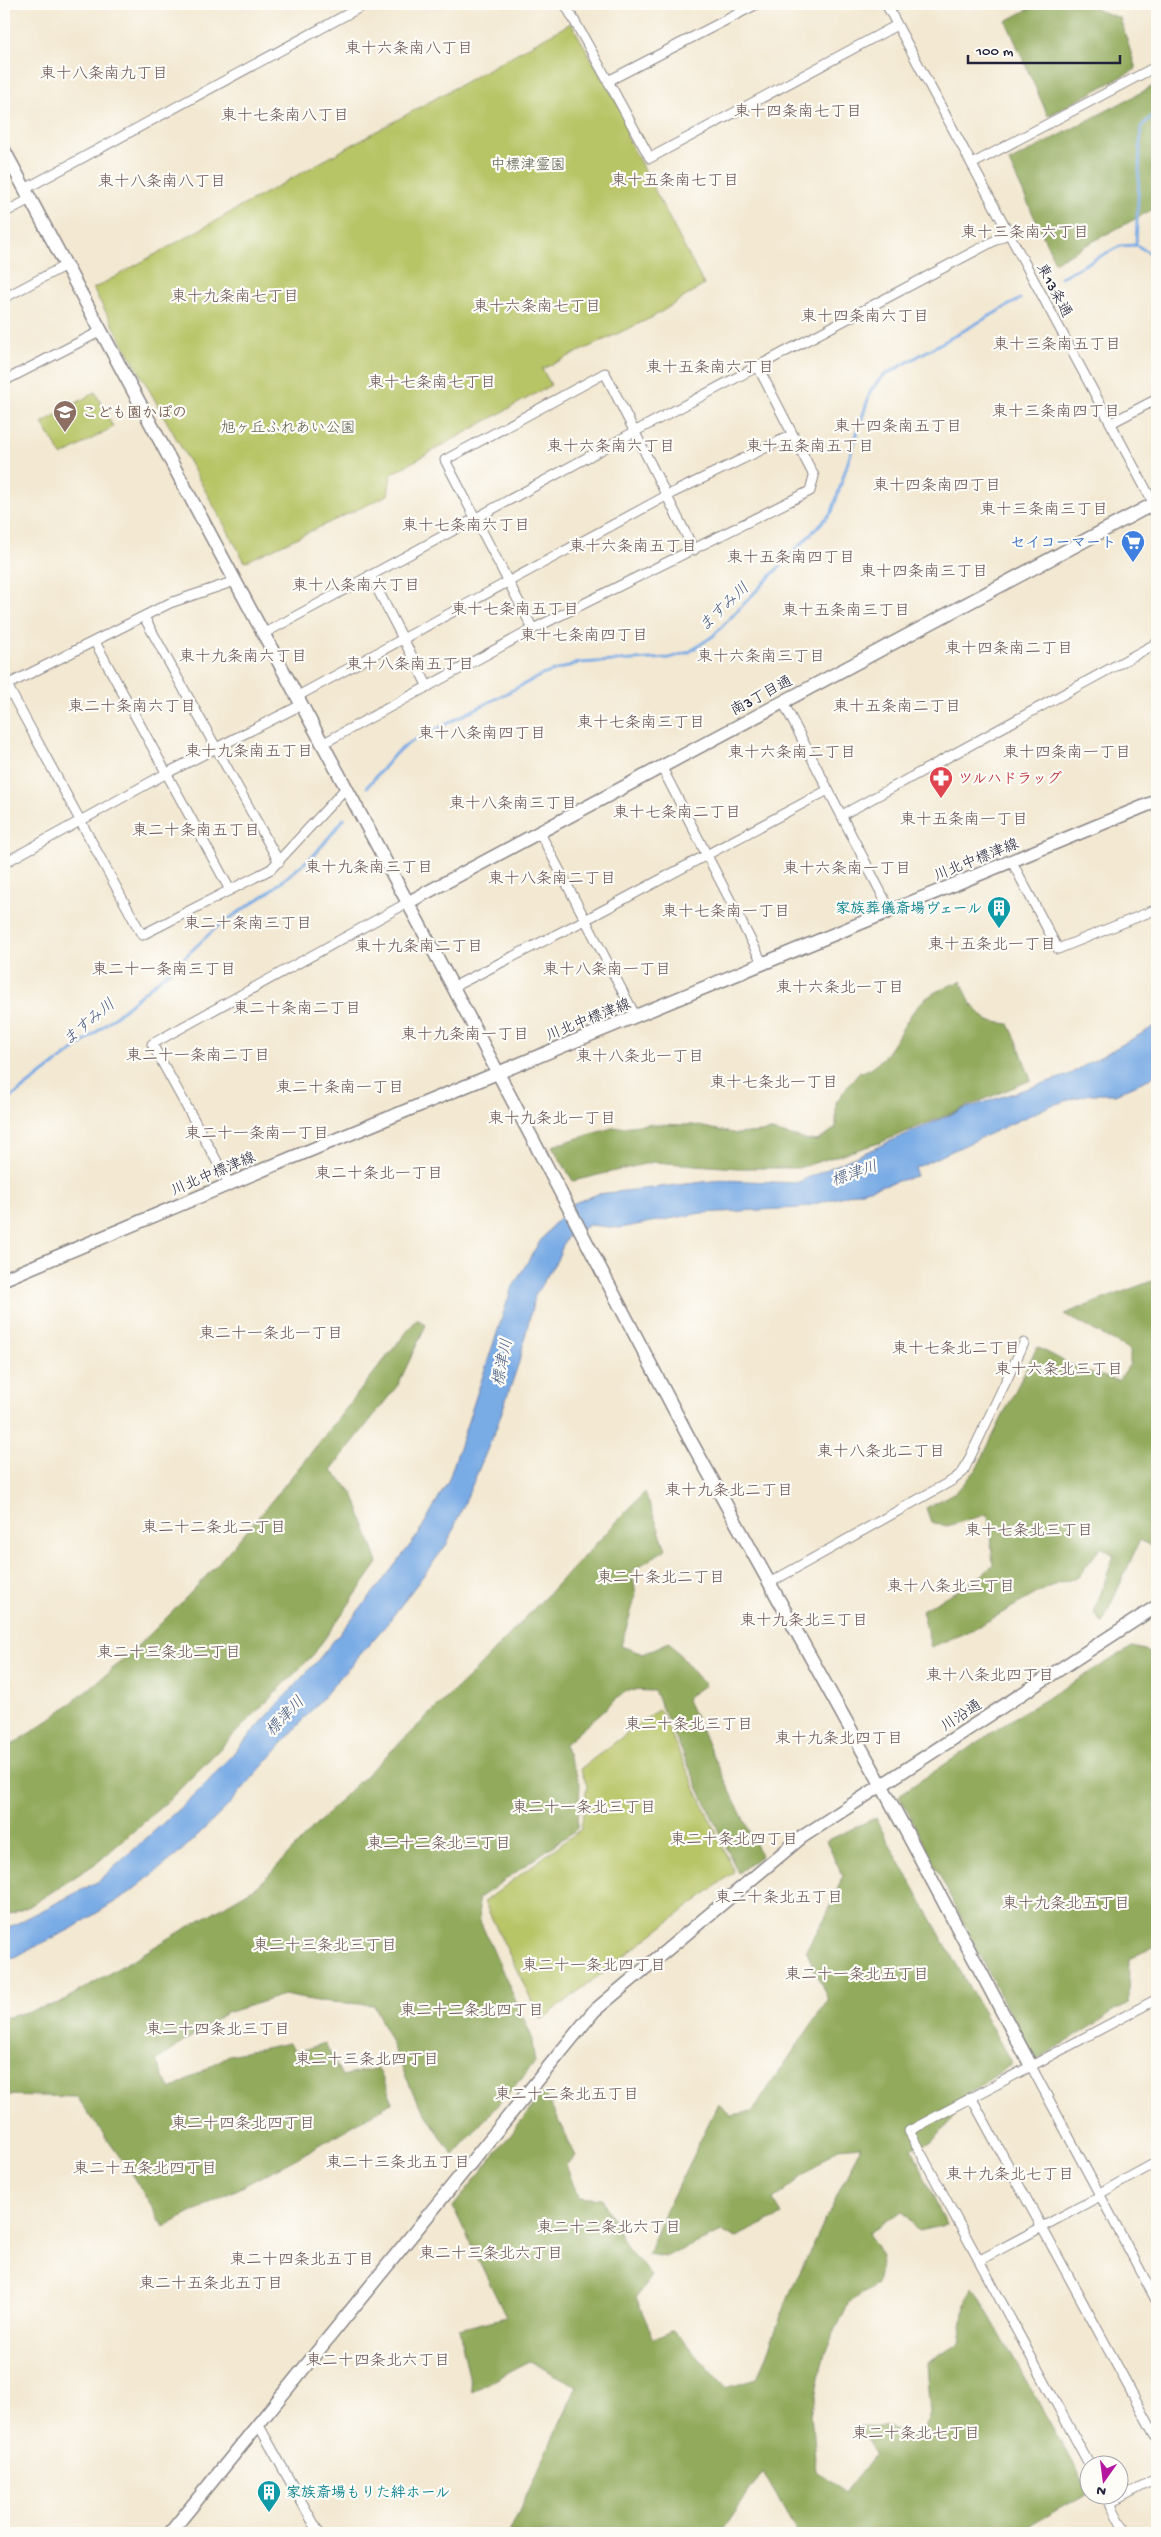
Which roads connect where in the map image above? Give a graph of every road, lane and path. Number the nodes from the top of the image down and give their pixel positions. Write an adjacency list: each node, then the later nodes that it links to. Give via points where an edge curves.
1 (366, 4): 11 (street)
2 (565, 4): 8 (street)
3 (757, 4): 8 (street)
4 (900, 4): 5 (street)
5 (887, 7): 6 (street, 東13条通)
6 (897, 26): 8 (street, via 650,158); 10 (street, 東13条通)
7 (1157, 66): 10 (street)
8 (608, 81)
9 (4, 150): 11 (street)
10 (972, 164): 13 (street, 東13条通)
11 (28, 194): 12 (street); 14 (street)
12 (4, 213)
13 (1009, 233): 17 (street); 20 (street, 東13条通)
14 (66, 265): 15 (street); 16 (street)
15 (4, 298)
16 (100, 331): 18 (street); 29 (street)
17 (758, 367): 21 (street); 22 (street)
18 (4, 381)
19 (1157, 399): 20 (street)
20 (1111, 424): 24 (street, 東13条通)
21 (634, 432): 23 (street); 25 (street); 25 (street, via 605,373 445,460)
22 (792, 434): 23 (street); 26 (street, via 814,476 810,491)
23 (666, 496): 26 (street); 28 (street)
24 (1156, 505): 38 (street, 南3丁目通)
25 (477, 518): 27 (street); 28 (street)
26 (694, 550): 31 (street)
27 (370, 575): 32 (street); 33 (street)
28 (509, 581): 31 (street); 33 (street)
29 (235, 582): 30 (street, via 170,603); 32 (street)
30 (144, 617): 34 (street); 40 (street)
31 (533, 629): 36 (street)
32 (263, 634): 37 (street)
33 (403, 640): 36 (street); 37 (street)
34 (95, 642): 42 (street); 47 (street, via 7,685)
35 (1157, 643): 46 (street)
36 (428, 687): 39 (street)
37 (298, 701): 39 (street); 40 (street)
38 (784, 702): 41 (street, 南3丁目通); 44 (street)
39 (322, 744): 43 (street)
40 (216, 748): 42 (street); 50 (street)
41 (661, 766): 48 (street, 南3丁目通); 49 (street)
42 (168, 773): 47 (street); 53 (street)
43 (345, 789): 50 (street); 54 (street)
44 (828, 790): 46 (street); 49 (street)
45 (1157, 800): 51 (street, 川北中標津線)
46 (842, 815): 56 (street)
47 (81, 822): 52 (street); 53 (street, via 142,935)
48 (539, 831): 54 (street, 南3丁目通); 57 (street)
49 (707, 854): 57 (street); 58 (street)
50 (279, 862): 53 (street)
51 (1012, 862): 55 (street, via 1058,949); 56 (street, 川北中標津線)
52 (4, 863)
53 (230, 890)
54 (407, 904): 59 (street); 62 (street, via 152,1044)
55 (1157, 909)
56 (890, 910): 58 (street, 川北中標津線)
57 (585, 920): 59 (street); 60 (street)
58 (763, 964): 60 (street, 川北中標津線)
59 (453, 987): 61 (street)
60 (636, 1017): 61 (street, 川北中標津線)
61 (498, 1073): 62 (street, 川北中標津線); 65 (street, via 688,1436)
62 (230, 1186): 63 (street, 川北中標津線)
63 (4, 1279)
64 (1024, 1343): 65 (street, via 962,1472)
65 (770, 1582): 67 (street)
66 (1157, 1606): 67 (street, 川沿通)
67 (882, 1786): 69 (street); 76 (street, 川沿通, via 802,1837 594,2012)
68 (1157, 1999): 69 (street)
69 (1031, 2066): 70 (street); 72 (street)
70 (972, 2097): 73 (street); 74 (street, via 909,2130)
71 (1157, 2162): 72 (street)
72 (1099, 2195): 73 (street); 75 (street)
73 (1041, 2228): 74 (street); 77 (street)
74 (980, 2260): 78 (street)
75 (1157, 2302)
76 (258, 2424): 82 (street, 川沿通); 83 (street)
77 (1157, 2440)
78 (1084, 2454)
79 (1157, 2478): 80 (street)
80 (1128, 2493)
81 (1111, 2504): 84 (street)
82 (170, 2533)
83 (319, 2533)
84 (1126, 2533)

